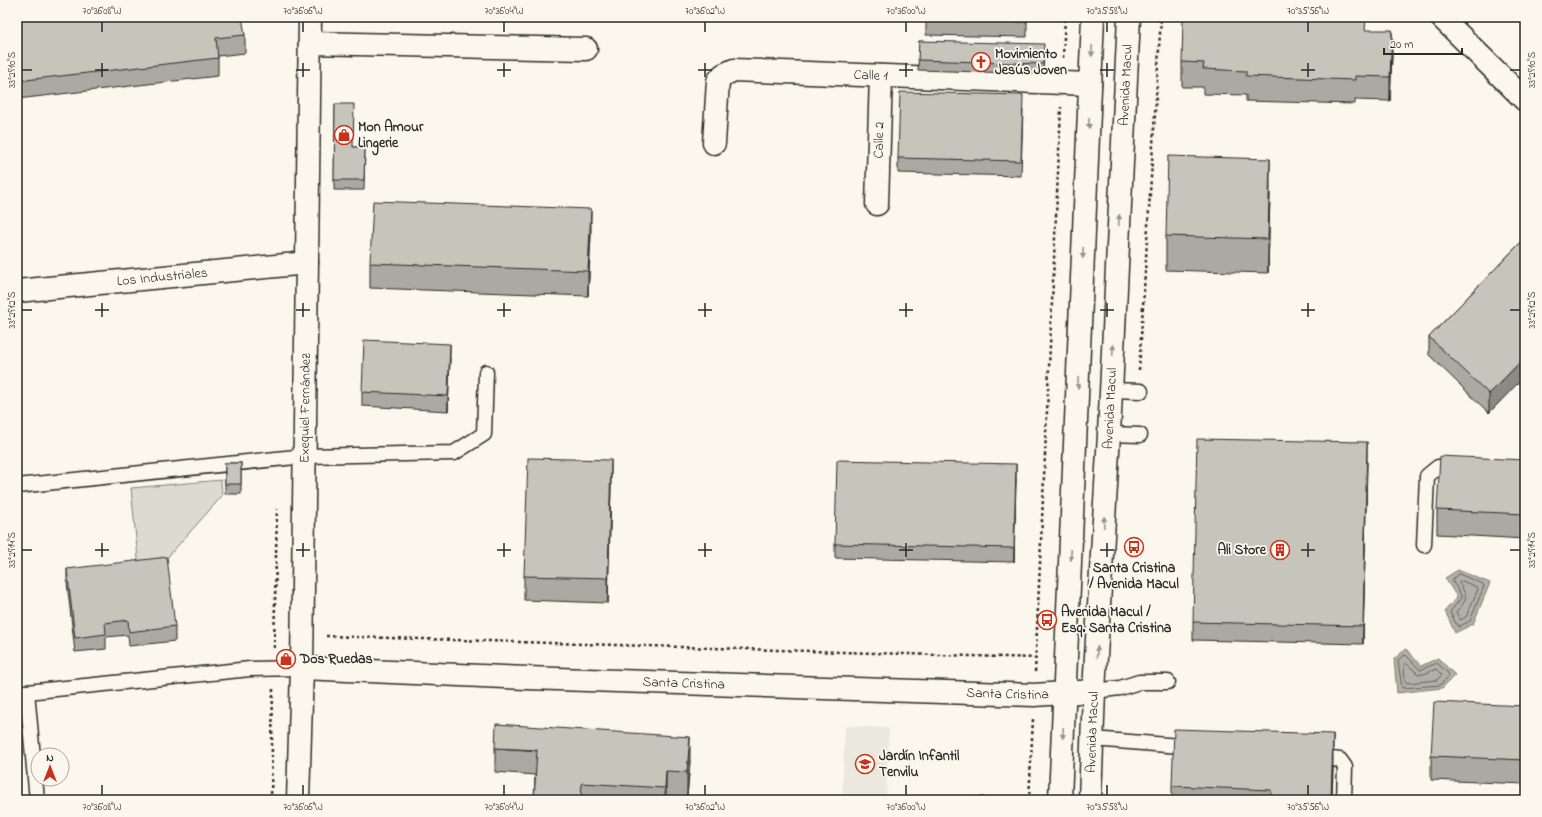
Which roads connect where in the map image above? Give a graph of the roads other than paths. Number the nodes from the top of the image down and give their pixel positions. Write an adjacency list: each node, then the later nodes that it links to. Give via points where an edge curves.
1 (310, 17): 5 (street, Exequiel Fernández)
2 (1093, 17): 8 (street, Avenida Macul, one-way to 8)
3 (1129, 17): 15 (street, Avenida Macul, one-way to 3)
4 (1441, 17): 9 (street)
5 (310, 43): 6 (street); 12 (street, Exequiel Fernández)
6 (586, 49)
7 (881, 76): 8 (street, Calle 1); 10 (street, Calle 1, via 728,71 718,81); 11 (street, Calle 2)
8 (1090, 84): 27 (street, Avenida Macul, one-way to 27)
9 (1525, 100)
10 (714, 143)
11 (877, 204)
12 (307, 264): 13 (street, Los Industriales); 19 (street, Exequiel Fernández)
13 (17, 291)
14 (486, 372): 19 (lane, via 484,434 454,453)
15 (1111, 390): 16 (lane); 17 (street, Avenida Macul)
16 (1141, 391)
17 (1109, 434): 18 (lane); 25 (street, Avenida Macul, one-way to 17)
18 (1140, 435)
19 (305, 456): 21 (lane); 23 (street, Exequiel Fernández)
20 (1469, 469): 22 (lane, via 1438,467 1427,476)
21 (17, 486)
22 (1424, 545)
23 (302, 668): 26 (lane, via 250,669); 27 (street, Santa Cristina, via 527,678); 32 (street, Exequiel Fernández)
24 (1168, 682): 25 (lane, via 1139,682 1120,688)
25 (1094, 691): 27 (street, Santa Cristina); 28 (street, Avenida Macul)
26 (22, 692): 31 (lane)
27 (1065, 694): 33 (street, Avenida Macul, one-way to 33)
28 (1093, 739): 29 (lane); 34 (street, Avenida Macul)
29 (1203, 748)
30 (1304, 756): 35 (lane, via 1340,760 1345,767)
31 (37, 800)
32 (298, 800)
33 (1060, 800)
34 (1090, 800)
35 (1344, 800)

